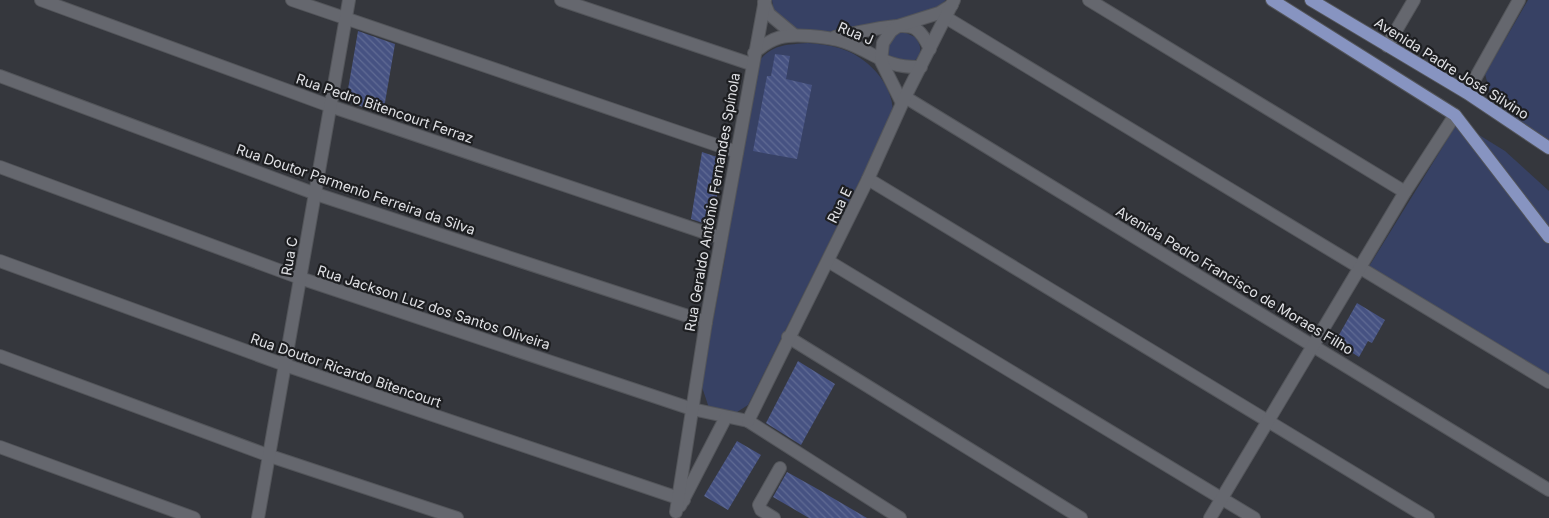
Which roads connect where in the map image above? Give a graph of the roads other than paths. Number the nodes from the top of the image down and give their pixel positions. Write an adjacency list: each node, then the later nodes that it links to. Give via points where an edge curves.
1 (41, 0): 25 (street, Rua Pedro Bitencourt Ferraz)
2 (292, 0): 13 (street)
3 (348, 0): 13 (street, Rua C)
4 (561, 0): 19 (street)
5 (1089, 0): 31 (street)
6 (1272, 0): 26 (main road)
7 (1312, 0): 17 (main road, Avenida Padre José Silvino)
8 (1414, 0): 17 (street)
9 (1520, 0): 23 (street)
10 (764, 1): 15 (street, via 769,14); 19 (street, Rua Geraldo Antônio Fernandes Spínola)
11 (953, 2): 12 (street, Rua E); 14 (street, via 939,13)
12 (945, 17): 18 (street, Rua E); 37 (street)
13 (345, 20): 25 (street, Rua C); 28 (street)
14 (898, 26): 16 (street); 18 (street, via 915,28); 20 (street, via 890,31 883,43)
15 (793, 34): 16 (street, Rua J); 19 (street, Rua J, via 774,37)
16 (830, 37): 20 (street, Rua J)
17 (1387, 46): 23 (main road, Avenida Padre José Silvino)
18 (930, 48): 21 (street, Rua E)
19 (753, 58): 28 (street, Rua Geraldo Antônio Fernandes Spínola)
20 (881, 61): 21 (street, Rua J, via 897,66); 24 (street)
21 (921, 67): 24 (street, Rua E)
22 (0, 76): 32 (street, Rua Doutor Parmenio Ferreira da Silva)
23 (1467, 93): 27 (main road, Avenida Padre José Silvino)
24 (904, 100): 30 (street, Rua E); 41 (street, Avenida Pedro Francisco de Moraes Filho)
25 (330, 106): 32 (street, Rua C); 34 (street, Rua Pedro Bitencourt Ferraz)
26 (1455, 115): 31 (street); 33 (main road)
27 (1549, 148)
28 (737, 152): 34 (street, Rua Geraldo Antônio Fernandes Spínola)
29 (0, 167): 38 (street, Rua Jackson Luz dos Santos Oliveira)
30 (868, 179): 36 (street, Rua E); 48 (street)
31 (1405, 192): 37 (street)
32 (316, 194): 38 (street, Rua C); 39 (street, Rua Doutor Parmenio Ferreira da Silva)
33 (1546, 230)
34 (721, 238): 39 (street, Rua Geraldo Antônio Fernandes Spínola)
35 (0, 261): 43 (street, Rua Doutor Ricardo Bitencourt)
36 (828, 261): 40 (street, Rua E); 54 (street)
37 (1359, 269): 41 (street); 44 (street)
38 (300, 278): 43 (street, Rua C); 45 (street, Rua Jackson Luz dos Santos Oliveira)
39 (706, 322): 45 (street, Rua Geraldo Antônio Fernandes Spínola)
40 (788, 337): 47 (street, Rua E); 61 (street)
41 (1314, 345): 48 (street); 52 (street, Avenida Pedro Francisco de Moraes Filho)
42 (0, 356): 50 (street)
43 (284, 366): 50 (street, Rua C); 53 (street, Rua Doutor Ricardo Bitencourt)
44 (1549, 382)
45 (692, 409): 46 (street, Rua Jackson Luz dos Santos Oliveira); 53 (street, Rua Geraldo Antônio Fernandes Spínola)
46 (726, 417): 47 (street, Rua Jackson Luz dos Santos Oliveira); 53 (street)
47 (748, 421): 60 (street)
48 (1269, 422): 54 (street); 64 (street)
49 (0, 447): 56 (street)
50 (270, 456): 57 (street, Rua C); 58 (street)
51 (780, 468): 59 (street, via 759,505)
52 (1549, 490)
53 (680, 499): 55 (street)
54 (1222, 499): 62 (street); 63 (street)
55 (674, 515)
56 (194, 518)
57 (258, 518)
58 (457, 518)
59 (774, 518)
60 (900, 518)
61 (1081, 518)
62 (1210, 518)
63 (1254, 518)
64 (1428, 518)

